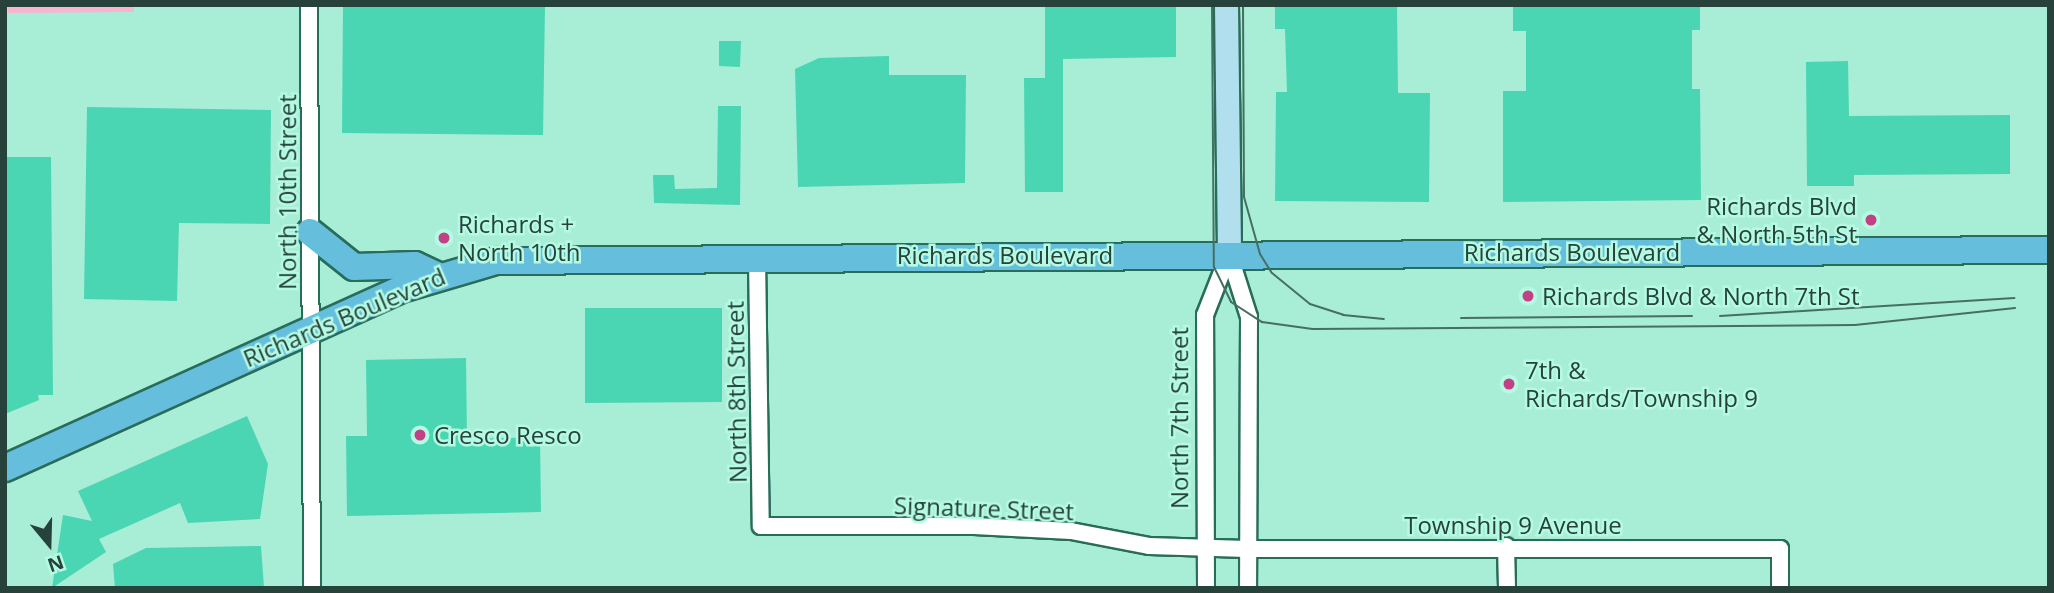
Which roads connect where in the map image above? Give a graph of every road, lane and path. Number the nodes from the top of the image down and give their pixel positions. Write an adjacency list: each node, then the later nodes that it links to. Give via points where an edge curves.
1 (309, 5): 3 (street, North 10th Street)
2 (1226, 5): 5 (main road, North 7th Street)
3 (310, 232): 7 (main road, via 354,267 415,265); 8 (street, North 10th Street)
4 (2049, 250): 5 (main road, Richards Boulevard)
5 (1229, 254): 6 (main road, Richards Boulevard); 12 (street, North 7th Street, via 1205,315); 13 (street, North 7th Street, via 1249,317)
6 (757, 256): 7 (main road, Richards Boulevard, via 532,258); 10 (street, North 8th Street)
7 (436, 275): 8 (main road, Richards Boulevard)
8 (310, 330): 9 (main road, Richards Boulevard); 14 (street, North 10th Street)
9 (5, 468)
10 (761, 526): 12 (street, Signature Street, via 974,526)
11 (1506, 546): 13 (street, Township 9 Avenue); 17 (street); 18 (street, Township 9 Avenue, via 1780,549)
12 (1207, 548): 13 (street, Signature Street); 15 (street, North 7th Street)
13 (1247, 549): 16 (street, North 7th Street)
14 (312, 588)
15 (1206, 588)
16 (1248, 588)
17 (1507, 588)
18 (1780, 588)

